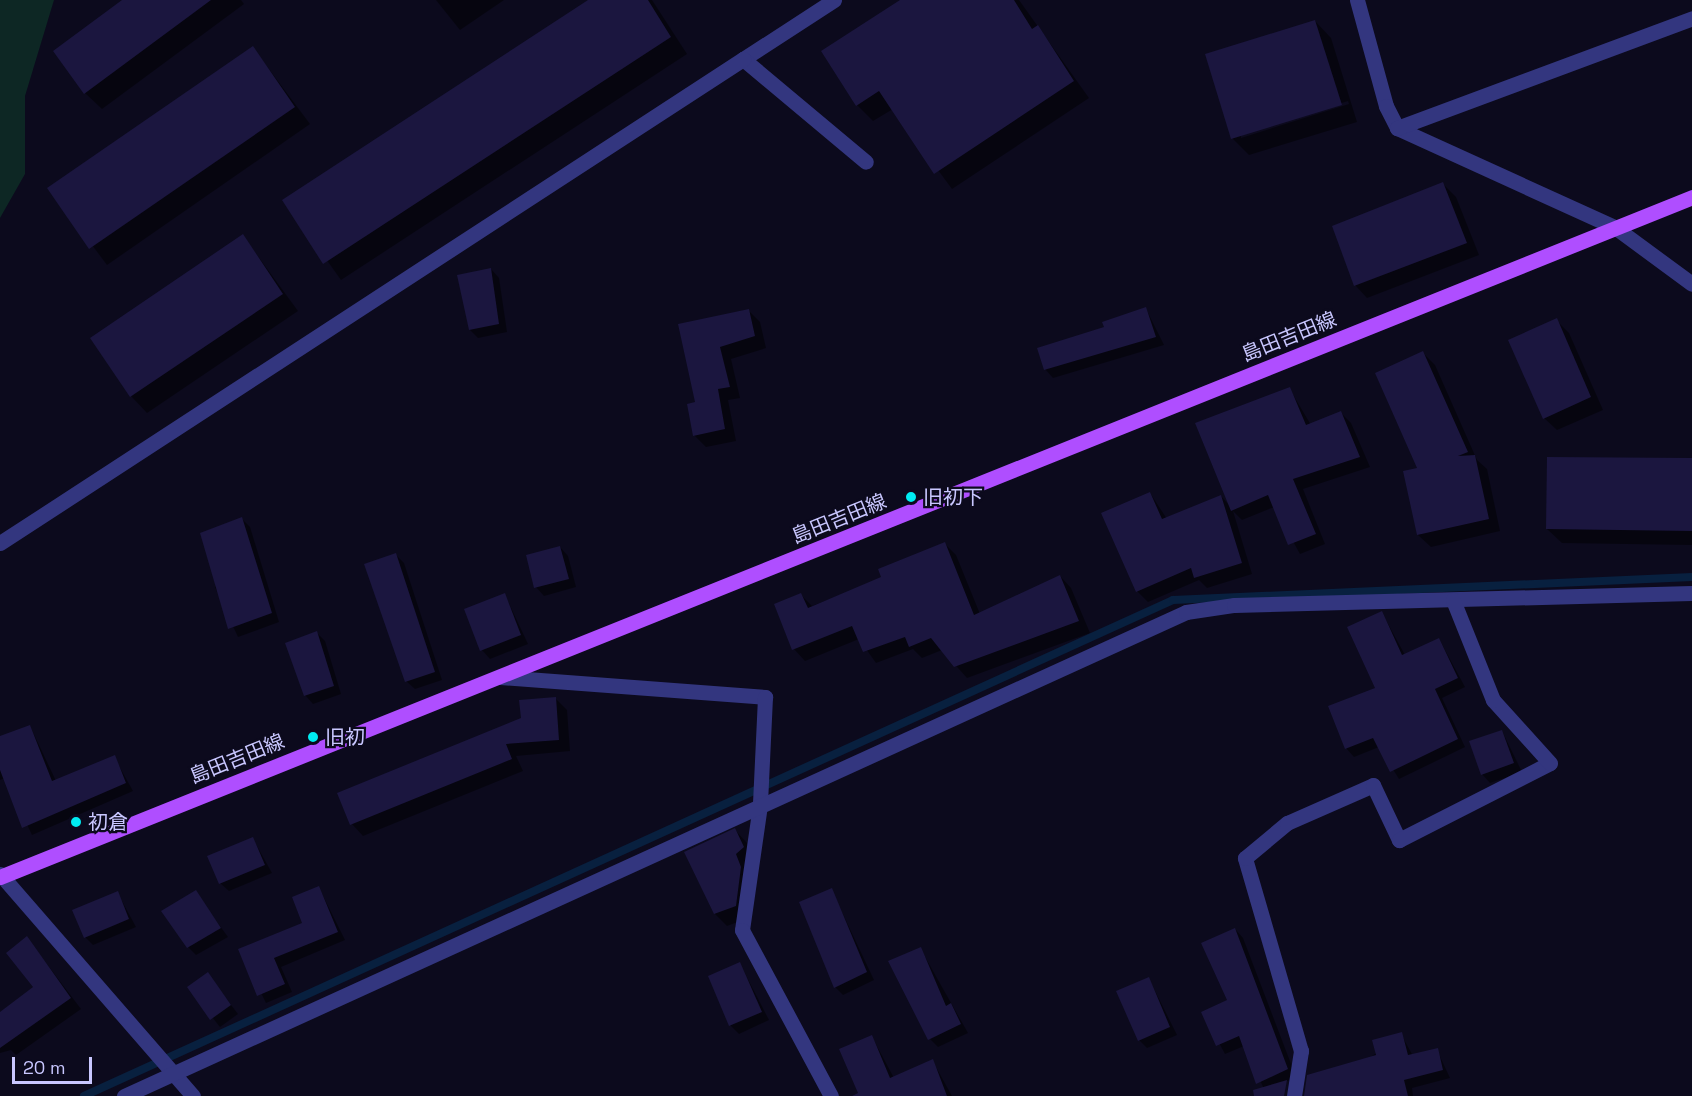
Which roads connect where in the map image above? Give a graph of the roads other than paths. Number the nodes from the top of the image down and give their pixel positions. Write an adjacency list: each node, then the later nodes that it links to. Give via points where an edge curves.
1 (834, 0): 4 (street)
2 (1357, 0): 5 (street, via 1386,106)
3 (1692, 18): 5 (street)
4 (743, 59): 6 (street); 10 (street)
5 (1397, 128): 8 (street)
6 (866, 162)
7 (1692, 197): 8 (main road, 島田吉田線)
8 (1616, 228): 9 (street); 13 (main road, 島田吉田線)
9 (1692, 284)
10 (0, 543)
11 (1692, 592): 12 (street)
12 (1453, 600): 14 (street, via 1234,605 1186,612); 20 (street, via 1493,700 1550,763 1399,840 1373,785 1287,823 1245,858 1301,1051)
13 (500, 676): 14 (street, via 765,697); 15 (main road, 島田吉田線)
14 (760, 805): 16 (street); 19 (street, via 742,930)
15 (1, 876): 16 (street)
16 (175, 1073): 17 (street); 18 (street)
17 (124, 1096)
18 (193, 1096)
19 (831, 1096)
20 (1294, 1096)

